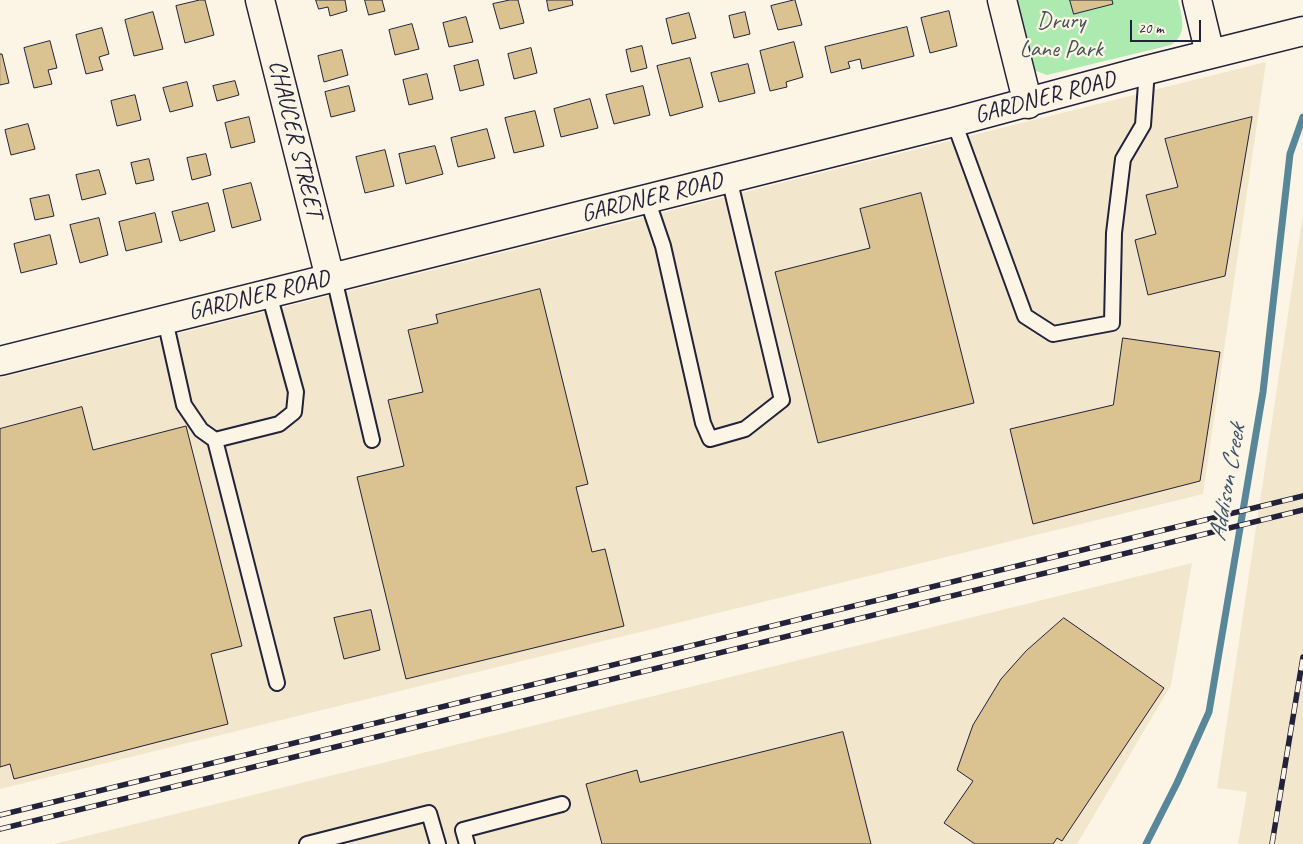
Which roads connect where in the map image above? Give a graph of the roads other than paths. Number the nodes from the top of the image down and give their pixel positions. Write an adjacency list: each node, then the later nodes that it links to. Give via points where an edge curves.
1 (260, 0): 11 (street, CHAUCER STREET)
2 (1002, 0): 7 (street)
3 (1197, 0): 5 (street)
4 (1303, 31): 5 (street, GARDNER ROAD)
5 (1210, 54): 6 (street, GARDNER ROAD)
6 (1147, 70): 7 (street, GARDNER ROAD); 8 (lane, via 1143,125 1123,159 1114,234 1112,323 1054,334 1025,316)
7 (1028, 104): 8 (street, GARDNER ROAD)
8 (954, 122): 9 (street, GARDNER ROAD)
9 (729, 178): 10 (street, GARDNER ROAD); 10 (lane, via 782,400 745,429 710,439 701,414 663,246)
10 (647, 199): 11 (street, GARDNER ROAD)
11 (332, 278): 12 (street, GARDNER ROAD); 16 (lane)
12 (269, 294): 13 (street, GARDNER ROAD); 15 (lane, via 296,392 294,412 279,424)
13 (165, 320): 14 (street, GARDNER ROAD); 15 (lane, via 184,405 201,430)
14 (0, 361)
15 (215, 440): 17 (lane)
16 (372, 440)
17 (277, 683)
18 (562, 804): 21 (lane, via 463,830)
19 (307, 844): 20 (lane, via 429,813)
20 (438, 844)
21 (467, 844)

